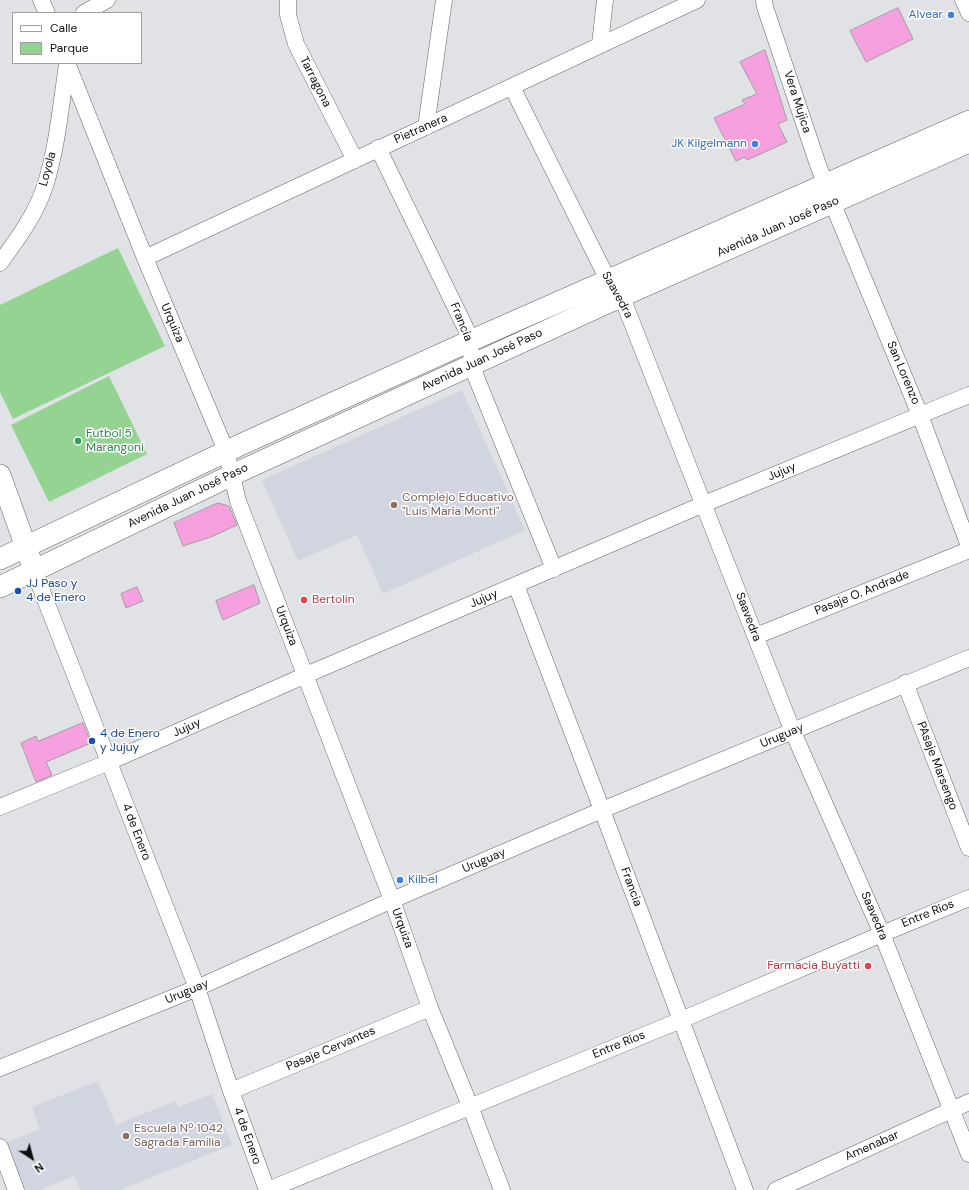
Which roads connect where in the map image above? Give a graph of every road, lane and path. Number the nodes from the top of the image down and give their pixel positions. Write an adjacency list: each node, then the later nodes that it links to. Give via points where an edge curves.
1 (41, 0): 9 (street)
2 (107, 0): 10 (street)
3 (288, 0): 19 (street, Tarragona, via 288,15 296,44)
4 (444, 0): 16 (street)
5 (605, 0): 12 (street)
6 (697, 0): 12 (street, Pietranera)
7 (764, 0): 20 (street, Vera Mujica)
8 (963, 0): 11 (street)
9 (47, 12)
10 (86, 12)
11 (969, 13)
12 (600, 44): 14 (street, Pietranera)
13 (67, 64): 21 (street, Urquiza); 22 (street, Loyola, via 54,149 45,187 33,212)
14 (512, 87): 16 (street, Pietranera); 23 (street, Saavedra)
15 (969, 121): 20 (main road, Avenida Juan José Paso)
16 (426, 127): 18 (street, Pietranera)
17 (969, 142): 20 (main road, Avenida Juan José Paso)
18 (378, 148): 19 (street, Pietranera); 25 (street, Francia)
19 (355, 160): 21 (street, Pietranera)
20 (828, 193): 23 (main road, Avenida Juan José Paso); 24 (main road, Avenida Juan José Paso); 28 (street, San Lorenzo)
21 (145, 258): 29 (street, Urquiza)
22 (0, 263)
23 (608, 280): 24 (street, Saavedra); 25 (main road, Avenida Juan José Paso)
24 (620, 297): 26 (main road, Avenida Juan José Paso); 32 (street, Saavedra)
25 (470, 341): 26 (street, Francia); 29 (main road, Avenida Juan José Paso)
26 (474, 364): 31 (main road, Avenida Juan José Paso); 37 (street, Francia, via 476,377)
27 (969, 395): 28 (street, Jujuy)
28 (920, 415): 32 (street, Jujuy); 33 (street, San Lorenzo)
29 (226, 452): 31 (street, Urquiza); 34 (main road, Avenida Juan José Paso)
30 (0, 475): 34 (main road, 4 de Enero)
31 (232, 475): 38 (main road, Avenida Juan José Paso); 43 (street, Urquiza, via 238,501)
32 (704, 504): 37 (street, Jujuy); 41 (street, Saavedra)
33 (969, 546)
34 (26, 547): 36 (main road, Avenida Juan José Paso); 38 (main road, 4 de Enero)
35 (969, 550): 41 (street, Pasaje O. Andrade)
36 (0, 559)
37 (554, 568): 39 (street, Jujuy)
38 (34, 571): 40 (main road, Avenida Juan José Paso); 46 (street, 4 de Enero)
39 (516, 585): 43 (street, Jujuy); 48 (street, Francia)
40 (0, 587)
41 (756, 636): 45 (street, Saavedra)
42 (969, 658): 44 (street, Uruguay)
43 (306, 675): 46 (street, Jujuy); 51 (street, Urquiza)
44 (905, 684): 45 (street, Uruguay); 49 (street, PAsaje Marsengo)
45 (793, 732): 48 (street, Uruguay); 52 (street, Saavedra)
46 (110, 762): 47 (street, Jujuy); 53 (street, 4 de Enero)
47 (0, 806)
48 (602, 810): 51 (street, Uruguay); 55 (street, Francia)
49 (969, 848)
50 (969, 898): 52 (street, Entre Ríos)
51 (392, 900): 53 (street, Uruguay); 54 (street, Urquiza)
52 (882, 934): 55 (street, Entre Ríos); 60 (street, Saavedra)
53 (197, 988): 56 (street, Uruguay); 57 (street, 4 de Enero)
54 (430, 1008): 57 (street, Pasaje Cervantes); 59 (street, Urquiza)
55 (681, 1020): 59 (street, Entre Ríos); 66 (street, Francia)
56 (0, 1068)
57 (231, 1090): 64 (street, 4 de Enero)
58 (969, 1102): 60 (street, Amenabar)
59 (470, 1106): 64 (street, Entre Ríos); 65 (street, Urquiza)
60 (952, 1110): 62 (street, Saavedra); 67 (street, Amenabar)
61 (0, 1147): 63 (street)
62 (969, 1154)
63 (16, 1190)
64 (267, 1190)
65 (502, 1190)
66 (745, 1190)
67 (776, 1190)

